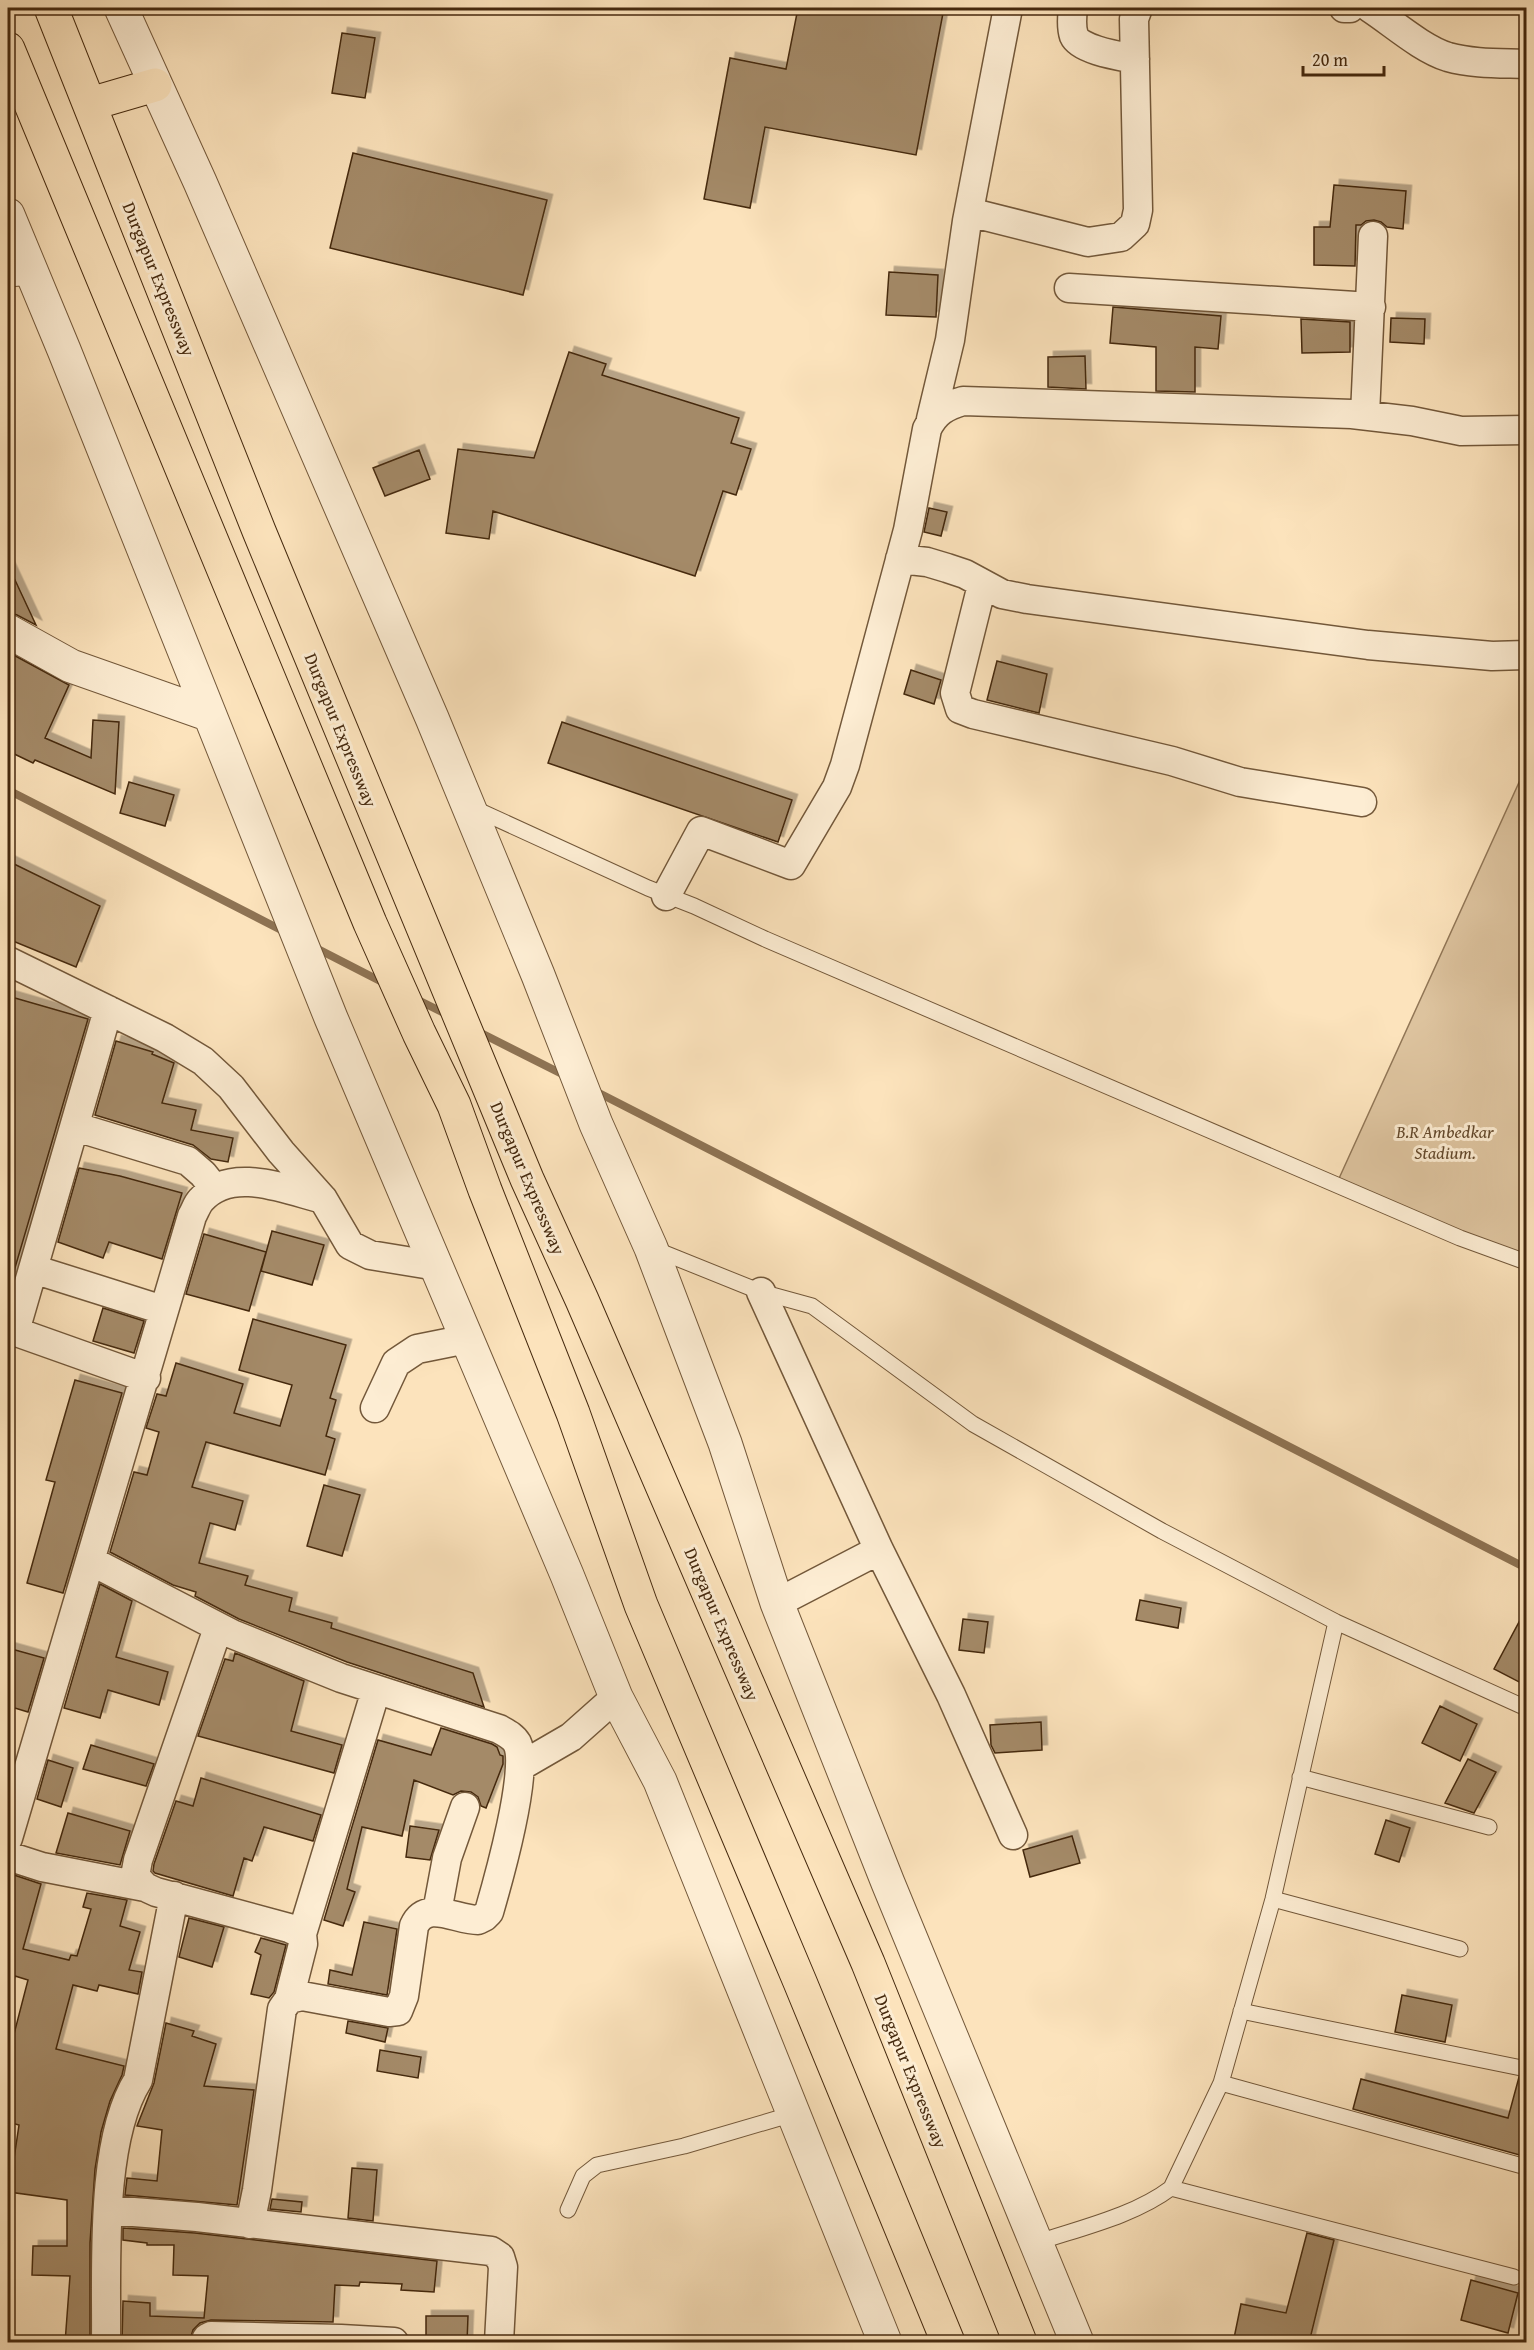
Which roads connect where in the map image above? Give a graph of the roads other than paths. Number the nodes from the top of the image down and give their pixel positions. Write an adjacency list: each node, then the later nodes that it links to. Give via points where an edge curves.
1 (51, 8): 14 (highway, Durgapur Expressway)
2 (121, 8): 12 (street)
3 (1008, 8): 15 (street)
4 (1073, 8): 10 (street, via 1074,38 1084,46)
5 (1138, 8): 10 (street, via 1134,19)
6 (1344, 8): 7 (street)
7 (1350, 8)
8 (1370, 8): 11 (street, via 1446,56)
9 (8, 49): 13 (highway)
10 (1135, 59): 15 (street, via 1138,210 1135,224 1121,237 1088,243)
11 (1527, 64)
12 (155, 85): 14 (highway); 30 (street)
13 (17, 93): 85 (highway, via 370,923 454,1105 573,1413 641,1605)
14 (90, 104): 86 (highway, Durgapur Expressway, via 259,531 466,1033 863,1952)
15 (969, 212): 22 (street, via 951,340)
16 (8, 215): 18 (street)
17 (1373, 236): 20 (street)
18 (20, 278): 28 (street)
19 (1069, 288): 20 (street)
20 (1371, 306): 21 (street)
21 (1365, 415): 22 (street, via 963,400 945,407); 23 (street, via 1461,430)
22 (931, 419): 24 (street)
23 (1527, 430)
24 (900, 559): 25 (street, via 947,568); 31 (street, via 837,787 790,865 701,831)
25 (982, 585): 27 (street, via 1027,599 1368,645 1492,656); 29 (street, via 955,693 960,709 1172,761 1240,782)
26 (8, 631): 28 (street, via 70,666)
27 (1527, 655)
28 (210, 715): 39 (street)
29 (1362, 802)
30 (469, 806): 31 (lane); 37 (street, via 596,1124)
31 (666, 896): 38 (lane, via 1460,1238)
32 (8, 961): 33 (street)
33 (108, 1010): 34 (street); 36 (street, via 188,1050 212,1069)
34 (76, 1127): 35 (street, via 188,1161); 40 (street)
35 (215, 1189): 36 (street, via 245,1182); 42 (street, via 201,1200 192,1216)
36 (323, 1199): 39 (street, via 344,1238 356,1250)
37 (651, 1248): 41 (lane); 49 (street, via 725,1443)
38 (1527, 1262)
39 (437, 1266): 44 (street)
40 (33, 1269): 42 (street); 43 (street)
41 (761, 1292): 47 (street); 50 (lane, via 812,1306 973,1424 1162,1531)
42 (163, 1310): 45 (street)
43 (11, 1330): 45 (street)
44 (467, 1339): 46 (street, via 417,1349 396,1363); 53 (street)
45 (146, 1377): 48 (street)
46 (375, 1407)
47 (879, 1550): 49 (street); 59 (street, via 951,1695)
48 (91, 1561): 51 (street); 60 (street)
49 (777, 1603): 78 (street)
50 (1336, 1622): 54 (lane); 56 (lane)
51 (218, 1628): 52 (street); 62 (street, via 135,1869 135,1876)
52 (376, 1690): 55 (street, via 505,1732 518,1745); 66 (street)
53 (616, 1697): 55 (street, via 571,1737); 72 (street, via 660,1781)
54 (1527, 1708)
55 (521, 1766): 65 (street, via 489,1912 478,1920)
56 (1300, 1777): 58 (lane); 64 (lane)
57 (465, 1807): 65 (street, via 447,1858)
58 (1489, 1827)
59 (1013, 1835)
60 (8, 1838)
61 (8, 1856): 62 (street, via 42,1867)
62 (145, 1887): 63 (street)
63 (174, 1896): 66 (street); 75 (street, via 138,2080 128,2096 118,2131)
64 (1273, 1899): 67 (lane); 69 (lane)
65 (437, 1912): 68 (street, via 422,1913 414,1926 404,1996 398,2011 310,1996)
66 (302, 1934): 68 (street)
67 (1460, 1949)
68 (289, 1999): 77 (street, via 280,2017 258,2190)
69 (1241, 2011): 70 (lane); 71 (lane)
70 (1526, 2065)
71 (1221, 2083): 73 (lane); 74 (lane)
72 (794, 2114): 76 (lane, via 684,2146 597,2165 583,2176); 84 (street)
73 (1527, 2167)
74 (1171, 2188): 78 (lane, via 1135,2209); 79 (lane)
75 (108, 2210): 77 (street); 80 (street)
76 (568, 2210)
77 (250, 2224): 83 (street, via 490,2251 500,2257 503,2267)
78 (1036, 2243): 87 (street)
79 (1514, 2277)
80 (106, 2343)
81 (205, 2343): 82 (street, via 211,2336)
82 (394, 2343)
83 (499, 2343)
84 (885, 2343)
85 (948, 2343)
86 (1020, 2343)
87 (1077, 2343)

